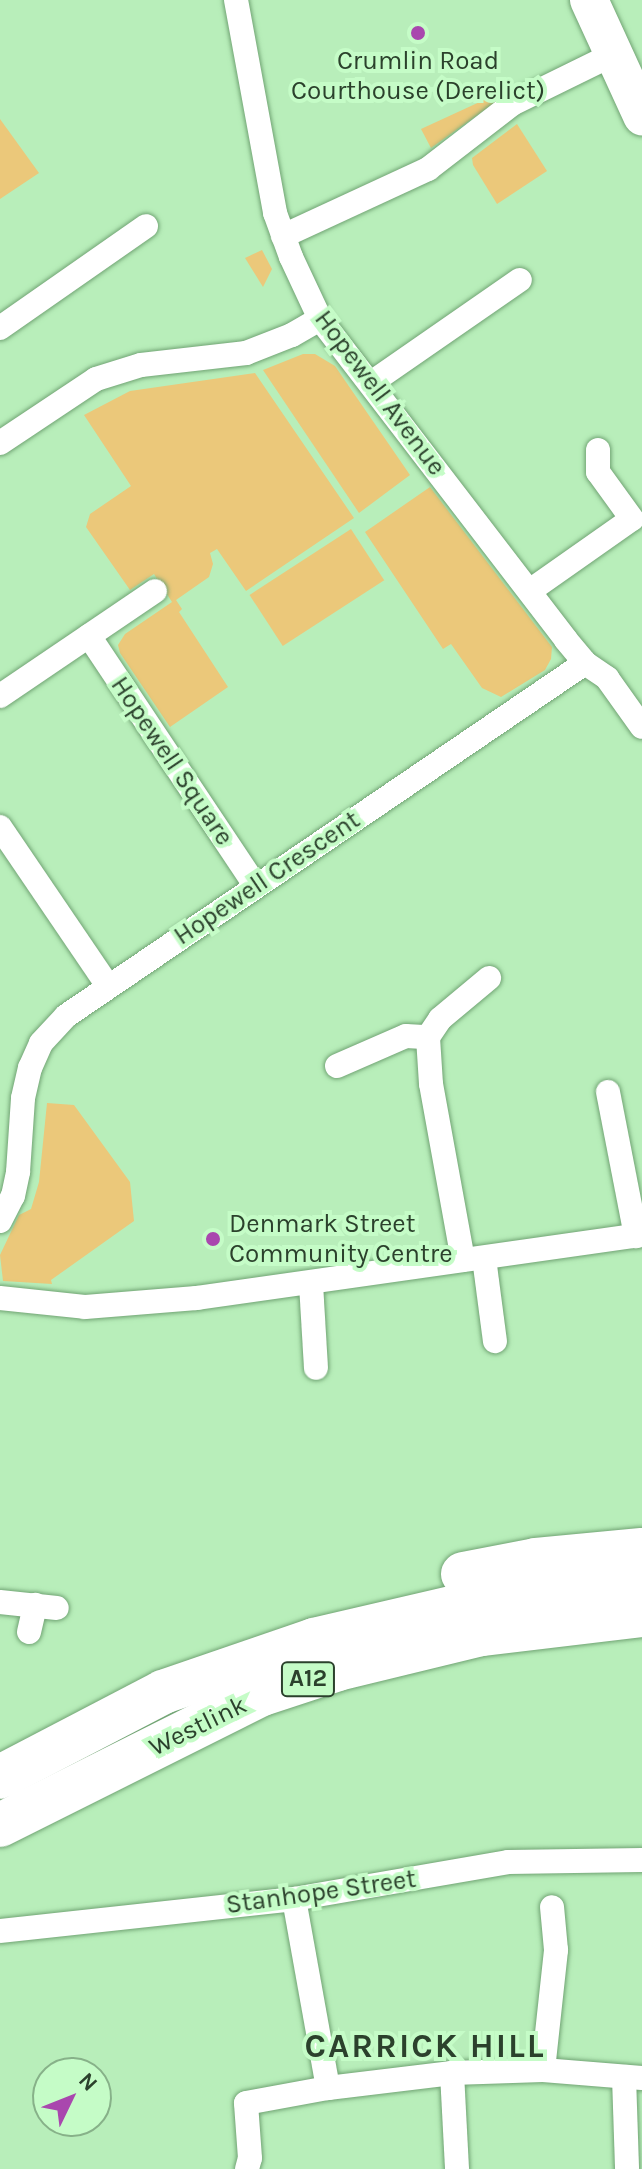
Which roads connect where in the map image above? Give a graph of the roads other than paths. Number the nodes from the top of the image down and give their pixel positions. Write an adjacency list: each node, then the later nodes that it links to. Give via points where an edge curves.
1 (236, 0): 6 (street, Hopewell Avenue)
2 (589, 0): 3 (main road)
3 (614, 54): 4 (main road); 6 (street, via 512,104 428,169)
4 (642, 116)
5 (146, 226): 9 (street)
6 (283, 236): 8 (street, Hopewell Avenue)
7 (520, 280): 10 (street)
8 (320, 319): 10 (street, Hopewell Avenue); 11 (street, via 246,353 141,365 96,379)
9 (0, 328)
10 (371, 383): 13 (street, Hopewell Avenue)
11 (0, 443)
12 (598, 450): 13 (street, via 598,472 632,519)
13 (531, 590): 16 (street, Hopewell Avenue)
14 (155, 591): 15 (street)
15 (89, 636): 17 (street); 20 (street, Hopewell Square)
16 (585, 663): 18 (street, Hopewell Avenue, via 607,678); 20 (street, Hopewell Crescent)
17 (0, 696)
18 (642, 727)
19 (0, 827): 22 (street)
20 (255, 885): 22 (street, Hopewell Crescent)
21 (489, 978): 23 (street, via 440,1019)
22 (108, 986): 26 (street, Hopewell Crescent, via 66,1016 41,1043 23,1098 13,1196)
23 (428, 1037): 24 (street, via 406,1036); 28 (street, via 431,1084)
24 (337, 1066)
25 (608, 1092): 27 (street)
26 (0, 1221)
27 (639, 1235): 28 (street)
28 (473, 1259): 29 (street); 31 (street)
29 (311, 1284): 30 (street, via 85,1307); 32 (street)
30 (0, 1298)
31 (495, 1341)
32 (316, 1368)
33 (642, 1550): 39 (highway, via 536,1560 341,1602 234,1643)
34 (642, 1581): 39 (highway, Westlink / A12, via 499,1597 382,1621)
35 (0, 1602): 37 (street, via 46,1607)
36 (642, 1615): 40 (highway, Westlink / A12, via 553,1623 404,1651 262,1694)
37 (29, 1632)
38 (642, 1644): 40 (highway, via 457,1667)
39 (163, 1692): 41 (highway, Westlink / A12)
40 (177, 1735): 42 (highway, Westlink / A12)
41 (0, 1777)
42 (0, 1825)
43 (642, 1860): 44 (street, Stanhope Street, via 508,1862)
44 (294, 1899): 46 (street, Stanhope Street); 50 (street)
45 (552, 1907): 47 (street, via 556,1950)
46 (0, 1931)
47 (543, 2070): 48 (street); 49 (street)
48 (452, 2073): 50 (street); 52 (street)
49 (633, 2077): 53 (street)
50 (328, 2088): 51 (street, via 246,2103)
51 (247, 2169)
52 (457, 2169)
53 (627, 2169)

